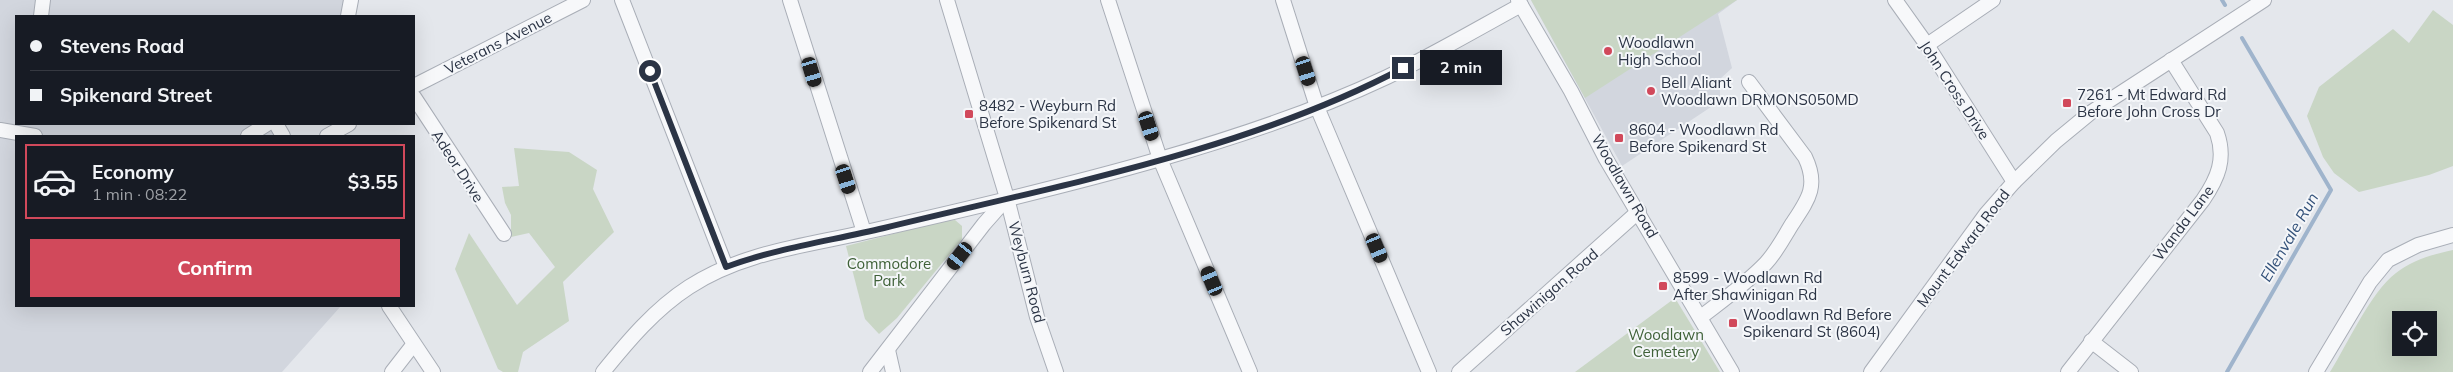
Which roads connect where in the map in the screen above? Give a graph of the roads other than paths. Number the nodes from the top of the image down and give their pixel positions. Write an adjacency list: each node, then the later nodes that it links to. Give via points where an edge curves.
1 (43, 0): 13 (street)
2 (351, 0): 14 (street)
3 (583, 0): 18 (street, Veterans Avenue)
4 (622, 0): 34 (street)
5 (790, 0): 31 (street)
6 (947, 0): 29 (street, Weyburn Road)
7 (1108, 0): 27 (street)
8 (1283, 0): 20 (street)
9 (1895, 0): 15 (street, John Cross Drive)
10 (1993, 0): 15 (street)
11 (2264, 0): 16 (street, Mount Edward Road)
12 (1520, 2): 20 (street, via 1387,76); 30 (street, Woodlawn Road, via 1606,159)
13 (41, 15)
14 (348, 15)
15 (1927, 45): 28 (street, John Cross Drive)
16 (2172, 60): 28 (street, Mount Edward Road, via 2090,113); 37 (street, Wanda Lane, via 2217,133 2221,146 2219,174 2203,200)
17 (1749, 82): 36 (street, via 1805,157 1812,170 1812,186 1808,199 1768,261)
18 (415, 85)
19 (415, 99): 32 (street, Adeor Drive)
20 (1317, 107): 27 (street, via 1250,132); 47 (street)
21 (265, 125): 25 (street)
22 (347, 125): 26 (street)
23 (0, 130): 24 (street)
24 (33, 132)
25 (250, 135)
26 (329, 135)
27 (1160, 159): 29 (street); 46 (street)
28 (2014, 182): 50 (street, Mount Edward Road, via 1986,214)
29 (1007, 198): 31 (street); 39 (street); 45 (street, Weyburn Road, via 1037,317)
30 (1639, 211): 36 (street, Woodlawn Road); 48 (street, Shawinigan Road)
31 (864, 232): 34 (street, via 754,256)
32 (504, 234)
33 (2453, 235): 53 (street, via 2418,245 2388,260 2370,282)
34 (726, 267): 42 (street, via 689,287 668,303)
35 (390, 307): 38 (street)
36 (1701, 317): 49 (street, Woodlawn Road)
37 (2091, 341): 51 (street, Wanda Lane); 52 (street)
38 (414, 345): 40 (street); 41 (street)
39 (888, 350): 43 (street); 44 (street)
40 (392, 372)
41 (433, 372)
42 (603, 372)
43 (870, 372)
44 (893, 372)
45 (1056, 372)
46 (1250, 372)
47 (1429, 372)
48 (1458, 372)
49 (1732, 372)
50 (1871, 372)
51 (2068, 372)
52 (2131, 372)
53 (2316, 372)

